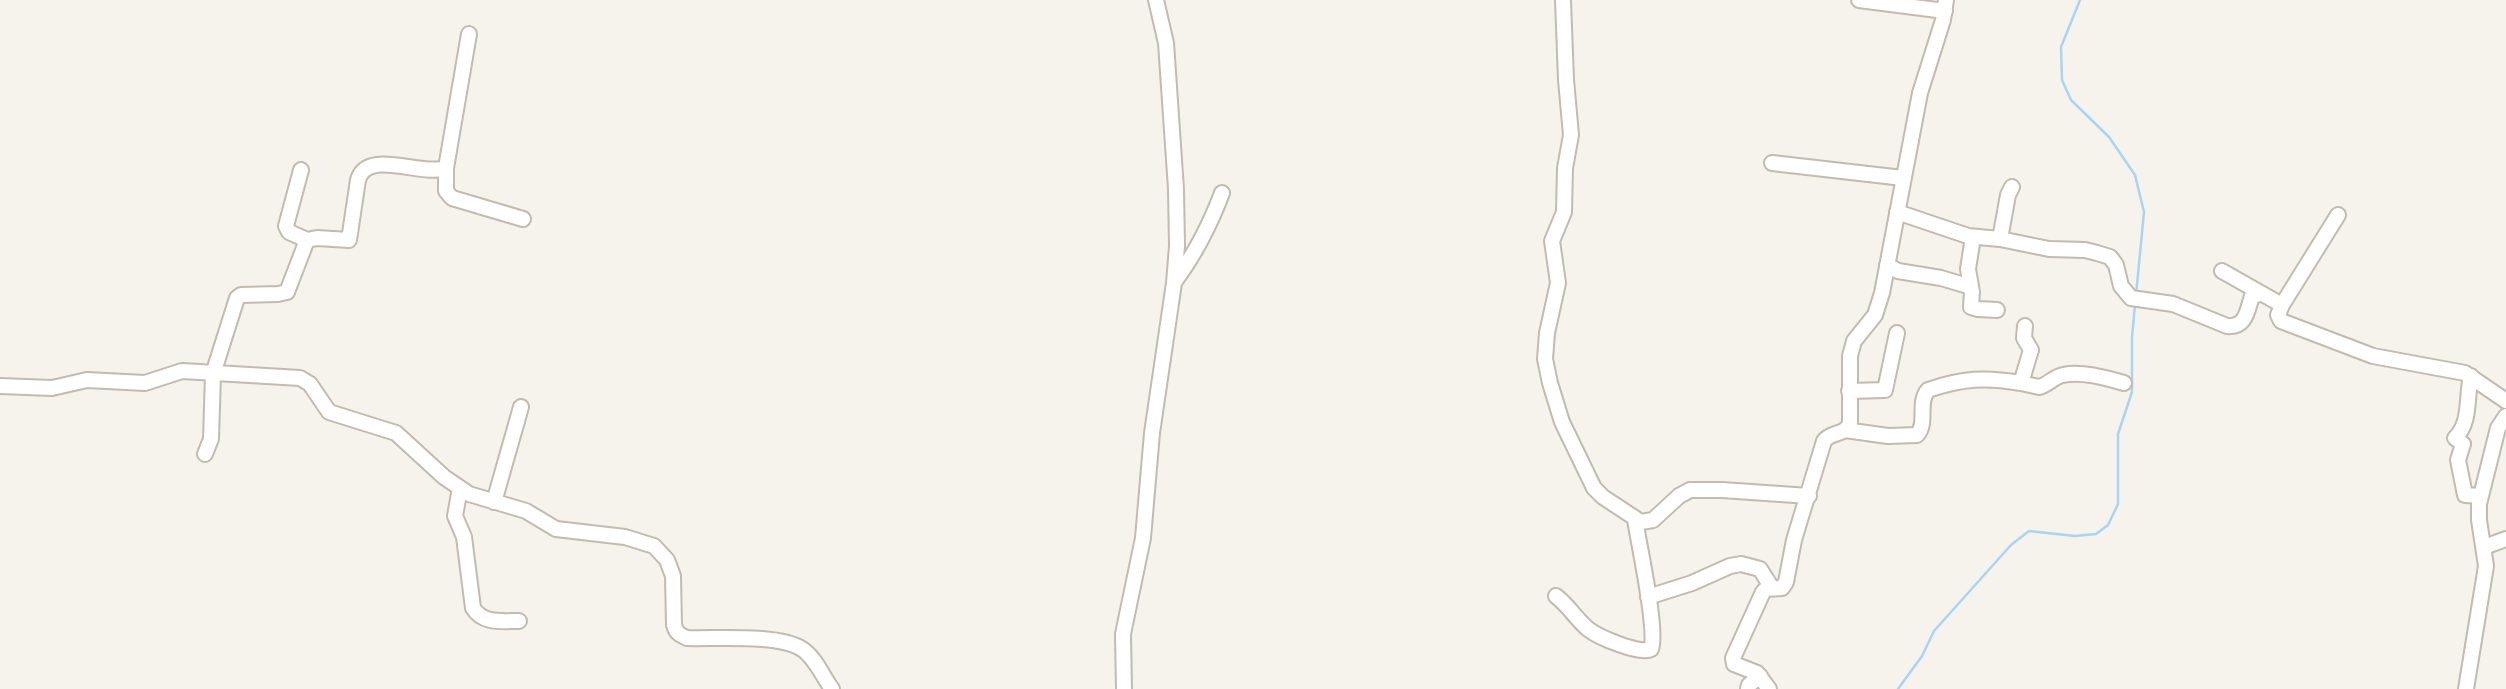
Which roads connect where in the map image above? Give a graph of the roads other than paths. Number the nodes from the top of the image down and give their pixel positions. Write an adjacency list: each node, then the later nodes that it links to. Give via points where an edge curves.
1 (1156, 0): 20 (street, via 1166,43 1175,166)
2 (1563, 0): 42 (street, via 1571,135 1564,212 1552,241 1558,282 1545,359 1562,422 1594,488)
3 (1859, 0): 4 (street)
4 (1945, 6): 9 (street, via 1920,93)
5 (469, 34): 7 (street)
6 (1772, 163): 9 (street)
7 (446, 168): 14 (street, via 446,191 452,198); 17 (street, via 365,167 358,180 351,238)
8 (301, 170): 17 (street, via 286,226)
9 (1903, 178): 12 (street)
10 (2012, 187): 16 (street)
11 (1222, 192): 20 (street, via 1191,259)
12 (1897, 212): 15 (street); 18 (street)
13 (2338, 215): 23 (street)
14 (523, 219)
15 (1973, 237): 16 (street); 21 (street, via 1968,269)
16 (2000, 239): 22 (street, via 2110,257 2130,298 2173,304 2227,326 2241,323 2252,296)
17 (307, 240): 27 (street, via 287,292 237,298)
18 (1887, 265): 21 (street); 32 (street, via 1875,315 1854,341)
19 (2222, 271): 22 (street)
20 (1174, 283): 51 (street, via 1152,433 1143,538 1122,634)
21 (1971, 287): 24 (street, via 1972,308)
22 (2260, 294): 23 (street)
23 (2282, 305): 28 (street, via 2278,318 2310,333 2381,358)
24 (1997, 310)
25 (2025, 326): 29 (street, via 2024,338 2032,350)
26 (1897, 333): 32 (street, via 1885,390)
27 (213, 374): 31 (street, via 182,371 145,383 88,380 52,388); 37 (street, via 211,439); 38 (street, via 306,380 329,412 396,433)
28 (2471, 376): 33 (street); 40 (street, via 2465,425 2455,438 2463,444 2458,460 2465,495)
29 (2021, 383): 30 (street, via 2045,386 2071,374); 36 (street, via 1972,378 1928,390 1917,435)
30 (2124, 383)
31 (0, 386)
32 (1849, 391): 36 (street, via 1850,423)
33 (2506, 401)
34 (521, 407): 41 (street)
35 (2506, 416): 40 (street, via 2498,428)
36 (1845, 430): 39 (street, via 1824,441)
37 (205, 454)
38 (460, 488): 41 (street); 48 (street, via 455,516 470,569 472,608 484,619)
39 (1809, 496): 42 (street, via 1690,490 1653,520); 45 (street, via 1786,582 1782,588)
40 (2481, 496): 44 (street, via 2478,512)
41 (494, 502): 50 (street, via 526,511 556,529 654,545 667,559 673,576 674,625 680,635 794,645 809,655)
42 (1635, 520): 47 (street)
43 (2506, 539): 44 (street)
44 (2484, 547): 54 (street, via 2485,576)
45 (1772, 588): 47 (street, via 1760,569 1741,564); 49 (street, via 1760,597 1732,657 1734,664)
46 (1556, 596): 47 (street, via 1588,629 1645,652 1654,642)
47 (1648, 597)
48 (519, 621)
49 (1760, 676): 52 (street); 53 (street)
50 (831, 689)
51 (1124, 689)
52 (1748, 689)
53 (1769, 689)
54 (2466, 689)

